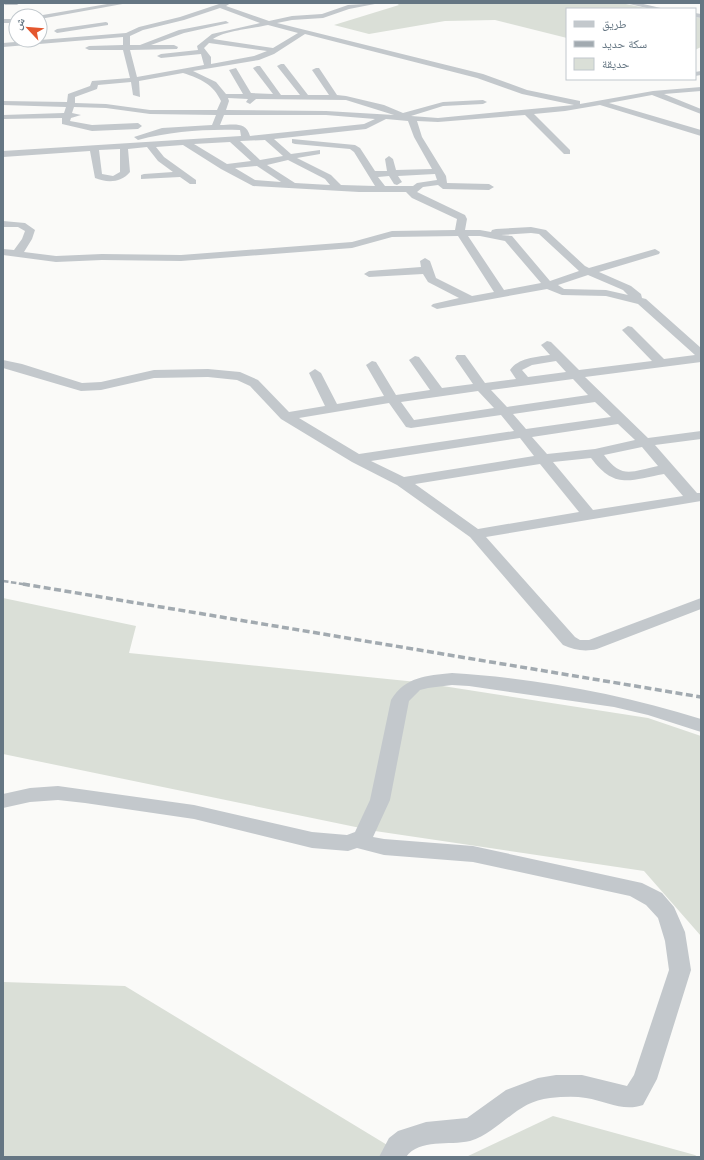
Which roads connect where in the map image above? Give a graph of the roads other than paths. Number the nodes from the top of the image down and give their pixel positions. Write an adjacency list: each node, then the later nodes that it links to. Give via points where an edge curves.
1 (5, 3): 9 (street)
2 (23, 3): 9 (street)
3 (83, 3): 11 (street)
4 (125, 3): 11 (street)
5 (377, 3): 19 (street, via 348,7 323,16)
6 (628, 3): 13 (street)
7 (224, 4): 12 (street); 17 (street)
8 (201, 5): 12 (street)
9 (15, 6)
10 (60, 6): 14 (street)
11 (94, 8): 14 (street); 15 (street)
12 (213, 8): 24 (street)
13 (656, 8)
14 (72, 12): 16 (street)
15 (106, 13)
16 (48, 16)
17 (255, 19): 19 (street); 26 (street)
18 (48, 22): 21 (street)
19 (268, 23): 23 (street); 27 (street)
20 (106, 24): 25 (street)
21 (56, 25)
22 (48, 31): 25 (street)
23 (304, 32): 35 (street); 67 (street, via 480,76 525,92)
24 (130, 33): 25 (street); 26 (street); 33 (street)
25 (74, 35): 28 (street); 31 (street); 36 (street, via 79,46)
26 (169, 35): 34 (street)
27 (214, 35): 29 (street); 30 (street)
28 (48, 36)
29 (200, 37)
30 (209, 41): 35 (street); 37 (street, via 200,48)
31 (3, 45)
32 (80, 48): 33 (street)
33 (126, 48): 34 (street); 48 (street)
34 (140, 48): 38 (street, via 176,44)
35 (274, 50): 41 (street, via 256,58)
36 (3, 51)
37 (202, 52): 38 (street); 41 (street, via 207,57)
38 (178, 54): 39 (street)
39 (163, 56): 40 (street); 44 (street)
40 (152, 57)
41 (208, 64): 44 (street); 45 (street)
42 (281, 66): 59 (street, via 304,94)
43 (257, 68): 58 (street)
44 (166, 69): 45 (street); 48 (street)
45 (182, 70): 55 (street, via 215,82)
46 (233, 70): 57 (street)
47 (316, 70): 61 (street)
48 (136, 73): 50 (street, via 96,83); 54 (street)
49 (677, 82): 53 (street)
50 (94, 87): 62 (street); 63 (street, via 78,92)
51 (701, 89): 52 (street)
52 (683, 90): 53 (street); 60 (street)
53 (653, 93): 66 (street); 74 (street)
54 (137, 95)
55 (223, 96): 57 (street); 70 (street, via 225,101)
56 (3, 97): 63 (street)
57 (251, 97): 58 (street); 71 (street, via 253,98)
58 (279, 97): 59 (street)
59 (301, 97): 61 (street); 72 (street)
60 (701, 97)
61 (334, 98): 76 (street, via 352,99)
62 (100, 99): 63 (street); 68 (street)
63 (71, 100): 64 (street); 75 (street)
64 (3, 102)
65 (483, 102): 76 (street, via 443,104)
66 (601, 103): 67 (street); 82 (street)
67 (588, 105): 73 (street)
68 (112, 107): 69 (street); 75 (street)
69 (138, 112): 70 (street); 80 (street)
70 (220, 112): 71 (street); 81 (street)
71 (244, 112): 72 (street)
72 (291, 112): 78 (street)
73 (527, 112): 79 (street, via 449,119); 92 (street)
74 (701, 112)
75 (67, 115): 77 (street); 80 (street, via 65,123 88,128)
76 (402, 115): 79 (street)
77 (3, 117)
78 (384, 117): 79 (street); 84 (street, via 366,126)
79 (412, 119): 98 (street, via 418,137)
80 (138, 126): 86 (street)
81 (215, 127): 83 (street, via 242,128); 86 (street, via 162,131)
82 (701, 133)
83 (246, 138): 84 (street); 85 (street)
84 (269, 138): 94 (street); 101 (street, via 352,147 357,150)
85 (232, 139): 87 (street); 96 (street)
86 (137, 141): 88 (street); 89 (street)
87 (184, 142): 88 (street); 97 (street)
88 (150, 144): 100 (street, via 161,160)
89 (124, 146): 90 (street); 90 (street, via 125,172 118,178 98,176)
90 (94, 148): 93 (street)
91 (317, 152): 94 (street)
92 (567, 152)
93 (3, 154)
94 (289, 157): 96 (street, via 277,161); 107 (street, via 328,177)
95 (389, 159): 99 (street)
96 (257, 162): 97 (street); 105 (street)
97 (224, 166): 105 (street, via 253,183)
98 (438, 171): 99 (street); 104 (street, via 443,180)
99 (392, 173): 101 (street); 109 (street)
100 (182, 174): 102 (street); 103 (street)
101 (373, 174): 108 (street)
102 (144, 177)
103 (193, 182)
104 (441, 182): 106 (street, via 443,186 450,187); 110 (street, via 420,185)
105 (292, 185): 107 (street)
106 (489, 187)
107 (338, 188): 108 (street)
108 (380, 188): 109 (street)
109 (401, 189): 110 (street)
110 (412, 189): 112 (street, via 411,192 415,196 461,217)
111 (3, 224): 116 (street, via 20,225 30,230)
112 (460, 232): 113 (street); 116 (street, via 392,234 352,245 181,258 56,259 32,258); 120 (street)
113 (484, 233): 117 (street, via 531,230 542,232 574,264); 119 (street, via 508,238)
114 (3, 252): 116 (street)
115 (655, 252): 117 (street)
116 (17, 254)
117 (590, 272): 119 (street); 122 (street, via 627,288)
118 (370, 274): 121 (street, via 427,266 432,280)
119 (548, 285): 120 (street); 122 (street, via 562,292 606,293)
120 (502, 295): 121 (street)
121 (470, 300): 123 (street)
122 (642, 301): 126 (street)
123 (437, 306)
124 (628, 330): 131 (street)
125 (547, 345): 127 (street)
126 (701, 354)
127 (559, 357): 135 (street); 136 (street, via 521,364 516,370)
128 (461, 358): 137 (street)
129 (701, 358): 131 (street)
130 (415, 360): 138 (street)
131 (662, 363): 135 (street)
132 (3, 364): 143 (street, via 81,387 101,386 154,374 208,373 240,376 254,383)
133 (372, 365): 140 (street)
134 (315, 373): 141 (street)
135 (577, 375): 136 (street); 139 (street)
136 (524, 382): 137 (street)
137 (482, 388): 138 (street); 142 (street)
138 (439, 393): 140 (street)
139 (598, 398): 142 (street); 144 (street)
140 (392, 399): 141 (street); 145 (street)
141 (333, 408): 143 (street)
142 (505, 412): 145 (street); 146 (street)
143 (286, 416): 152 (street)
144 (620, 420): 146 (street); 148 (street)
145 (411, 424): 149 (street)
146 (524, 434): 149 (street); 153 (street)
147 (696, 436): 148 (street); 150 (street)
148 (645, 442): 151 (street); 154 (street)
149 (425, 448): 152 (street)
150 (701, 448)
151 (595, 453): 153 (street); 154 (street, via 609,472 619,476)
152 (357, 459): 155 (street)
153 (542, 459): 155 (street); 157 (street)
154 (666, 469): 156 (street)
155 (402, 482): 158 (street)
156 (697, 498): 157 (street)
157 (590, 516): 158 (street)
158 (475, 534): 159 (street, via 569,640 578,646 591,645)
159 (701, 603)
160 (701, 726): 162 (street, via 634,705 585,695 452,678 426,682 414,686 400,700 380,800 363,837)
161 (3, 801): 162 (street, via 30,795 58,793 194,812 312,840 335,843)
162 (356, 840): 163 (street, via 384,846 481,855 635,889 653,898 663,908 675,934 679,952 680,970 645,1079 634,1097 626,1098 586,1087 529,1091 515,1096 472,1128 449,1133 429,1132 401,1142)
163 (392, 1157)

